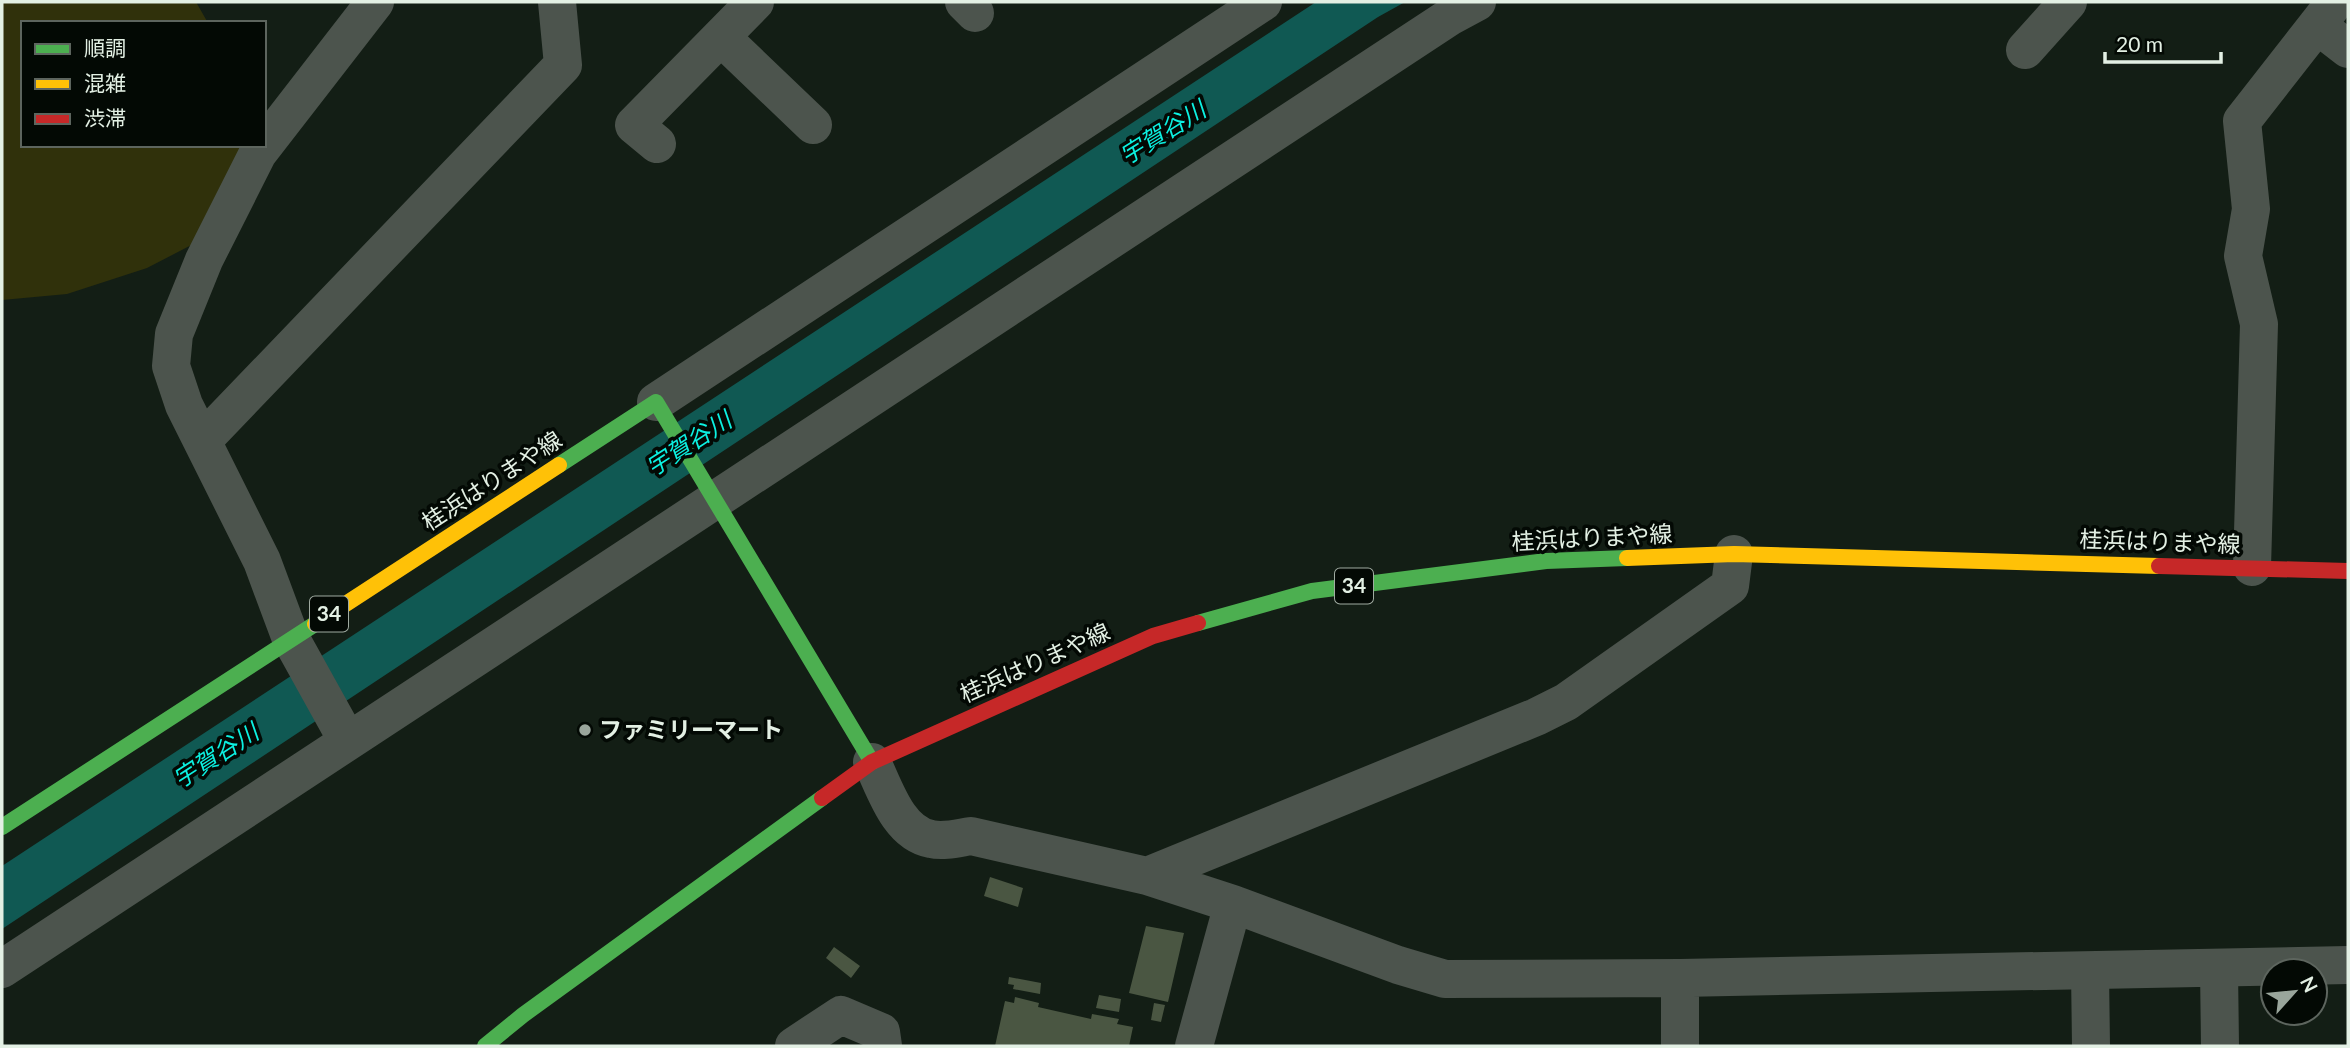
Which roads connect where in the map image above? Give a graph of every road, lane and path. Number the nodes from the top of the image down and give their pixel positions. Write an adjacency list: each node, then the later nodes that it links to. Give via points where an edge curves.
1 (375, 2): 12 (street)
2 (557, 2): 16 (street, via 564,65)
3 (755, 2): 8 (street)
4 (1263, 2): 15 (street)
5 (1478, 2): 17 (street)
6 (2068, 2): 10 (street)
7 (2326, 13): 9 (street); 19 (street, via 2242,121 2251,209 2243,256 2259,324)
8 (721, 37): 11 (street); 13 (street, via 634,125)
9 (2348, 49)
10 (2025, 50)
11 (813, 124)
12 (266, 143)
13 (657, 144)
14 (263, 147): 16 (street, via 204,260 174,334 171,366)
15 (663, 413): 17 (main road); 21 (main road, 桂浜はりまや線 / 34)
16 (202, 441): 21 (street, via 262,561)
17 (710, 491): 22 (street); 23 (main road)
18 (1734, 554): 19 (main road, 桂浜はりまや線 / 34); 23 (main road, 桂浜はりまや線 / 34, via 1546,561 1312,591 1153,636); 25 (street, via 1730,586 1566,702)
19 (2252, 567): 20 (main road, 桂浜はりまや線 / 34)
20 (2348, 571)
21 (296, 650): 22 (street); 24 (main road, 桂浜はりまや線 / 34)
22 (338, 725): 29 (street)
23 (872, 762): 25 (street, via 896,811 920,836 942,840 971,836); 32 (main road, 桂浜はりまや線 / 34)
24 (2, 827)
25 (1147, 876): 26 (street)
26 (1233, 904): 31 (street, via 1445,979); 35 (street)
27 (2348, 965): 28 (street)
28 (2219, 968): 30 (street); 38 (street)
29 (2, 969)
30 (2090, 971): 31 (street); 37 (street)
31 (1680, 978): 36 (street)
32 (485, 1046)
33 (794, 1046): 34 (street, via 841,1015 881,1032)
34 (883, 1046)
35 (1194, 1046)
36 (1680, 1046)
37 (2091, 1046)
38 (2220, 1046)

